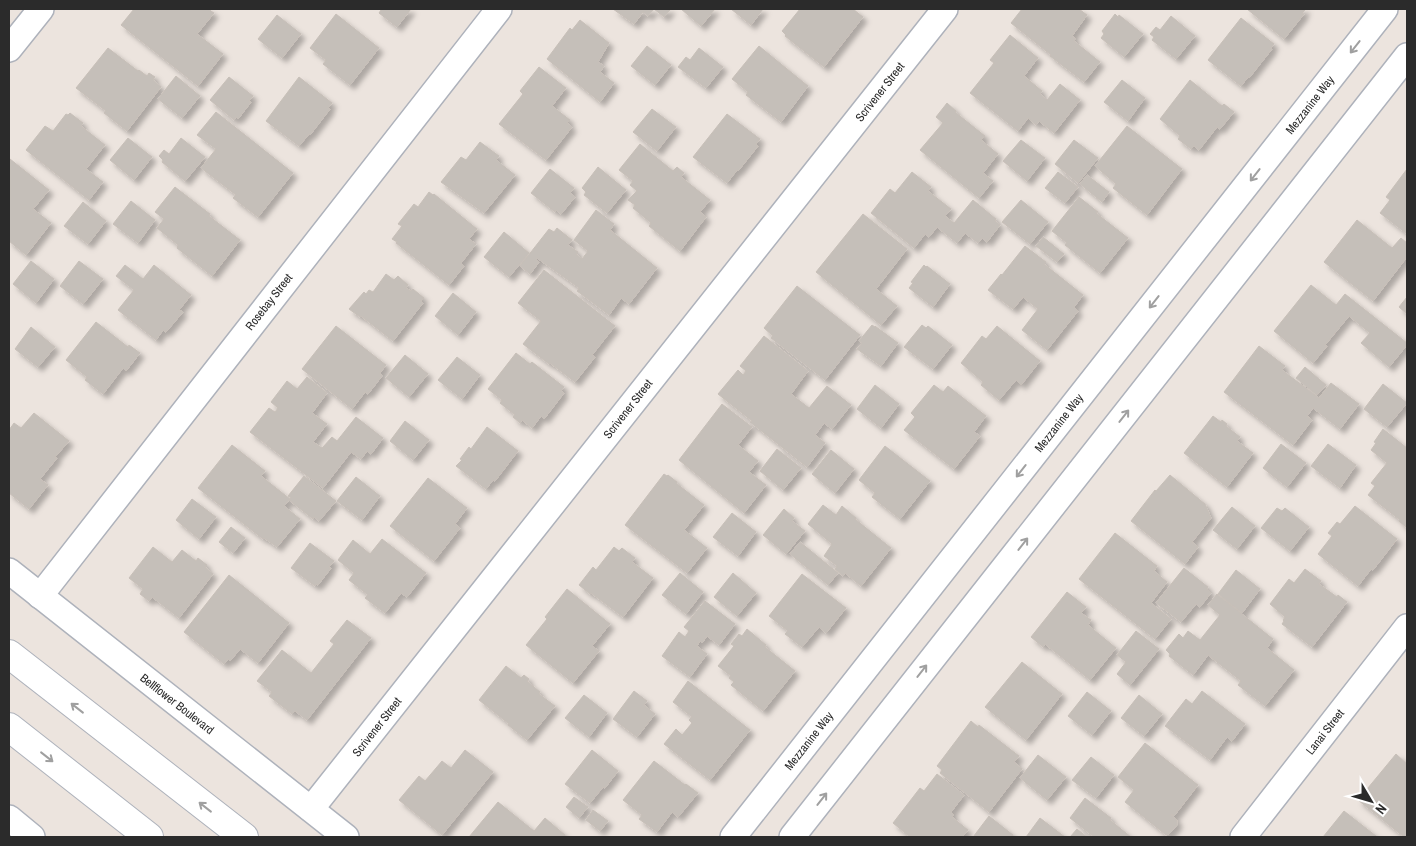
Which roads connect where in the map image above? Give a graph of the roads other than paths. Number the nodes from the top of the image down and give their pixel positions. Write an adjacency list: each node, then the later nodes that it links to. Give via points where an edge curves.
1 (41, 9): 5 (street)
2 (499, 9): 8 (street, Rosebay Street)
3 (945, 9): 12 (street, Scrivener Street)
4 (1385, 9): 18 (street, Mezzanine Way, one-way to 18)
5 (9, 49)
6 (1407, 56): 19 (street, one-way to 6)
7 (9, 571): 8 (street, Bellflower Boulevard)
8 (40, 596): 12 (street, Bellflower Boulevard)
9 (1407, 627): 20 (street, Lanai Street)
10 (9, 654): 16 (main road, one-way to 10)
11 (9, 727): 15 (main road, one-way to 15)
12 (311, 809): 17 (street, Bellflower Boulevard)
13 (9, 818): 14 (street)
14 (32, 837)
15 (149, 837)
16 (244, 837)
17 (346, 837)
18 (733, 837)
19 (792, 837)
20 (1243, 837)

